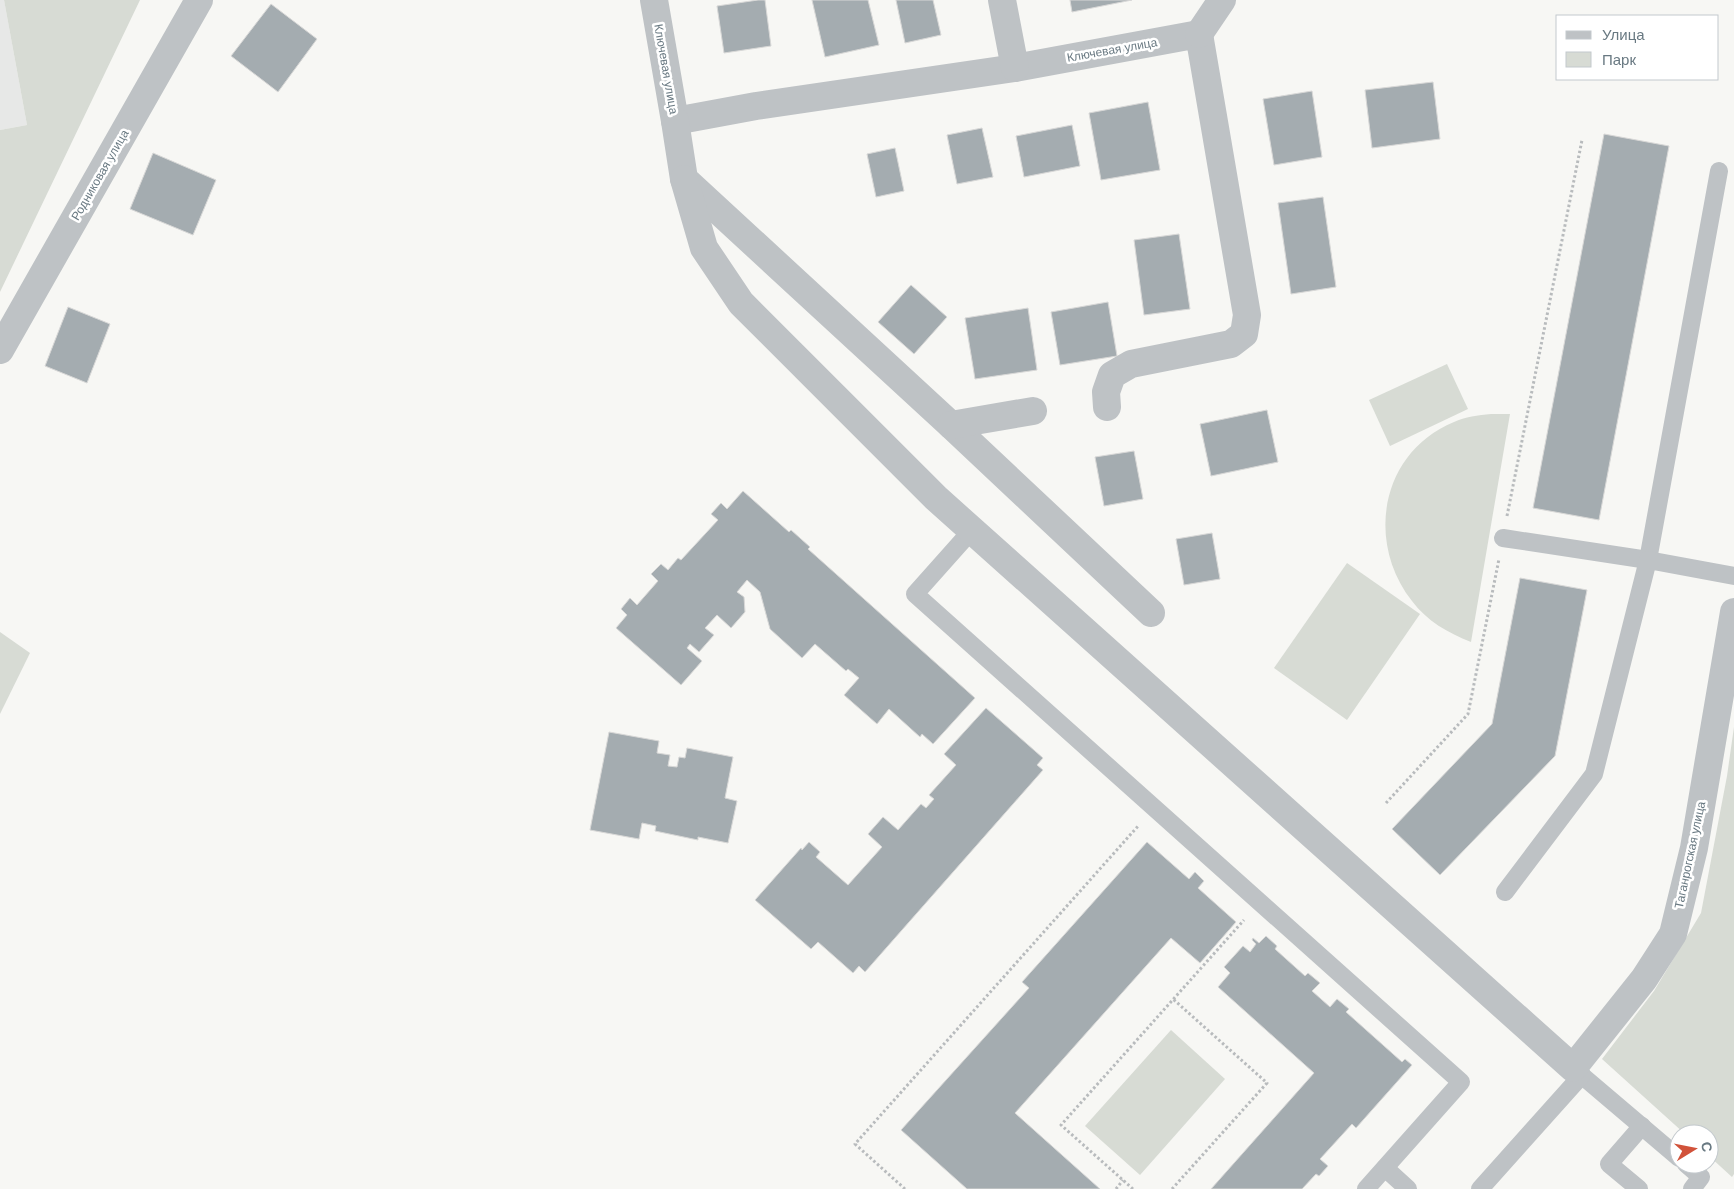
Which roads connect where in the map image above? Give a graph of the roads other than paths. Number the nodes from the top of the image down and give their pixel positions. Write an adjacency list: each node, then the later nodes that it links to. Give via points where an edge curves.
1 (199, 0): 10 (street, Родниковая улица)
2 (654, 0): 7 (street, Ключевая улица)
3 (1002, 0): 6 (street)
4 (1222, 0): 5 (street)
5 (1199, 34): 6 (street, Ключевая улица); 11 (street, via 1247,314 1244,334 1231,344 1131,364 1112,375 1106,392)
6 (1014, 68): 7 (street, Ключевая улица)
7 (675, 120): 9 (street)
8 (1719, 171): 16 (lane)
9 (684, 179): 13 (street); 14 (street, via 704,248 741,303)
10 (0, 350)
11 (1107, 407)
12 (1033, 411): 13 (street)
13 (951, 425): 19 (street)
14 (972, 530): 21 (street); 24 (lane, via 915,594 1461,1082)
15 (1503, 538): 16 (lane)
16 (1648, 560): 17 (lane); 20 (lane, via 1594,774)
17 (1734, 576)
18 (1734, 612): 21 (street, Таганрогская улица, via 1694,848 1673,934)
19 (1151, 614)
20 (1505, 892)
21 (1577, 1071): 22 (lane); 28 (lane)
22 (1642, 1126): 23 (lane); 29 (lane, via 1610,1164)
23 (1669, 1149)
24 (1385, 1168): 26 (lane); 27 (lane)
25 (1698, 1174): 30 (lane, via 1702,1177)
26 (1366, 1189)
27 (1408, 1189)
28 (1480, 1189)
29 (1639, 1189)
30 (1692, 1189)

